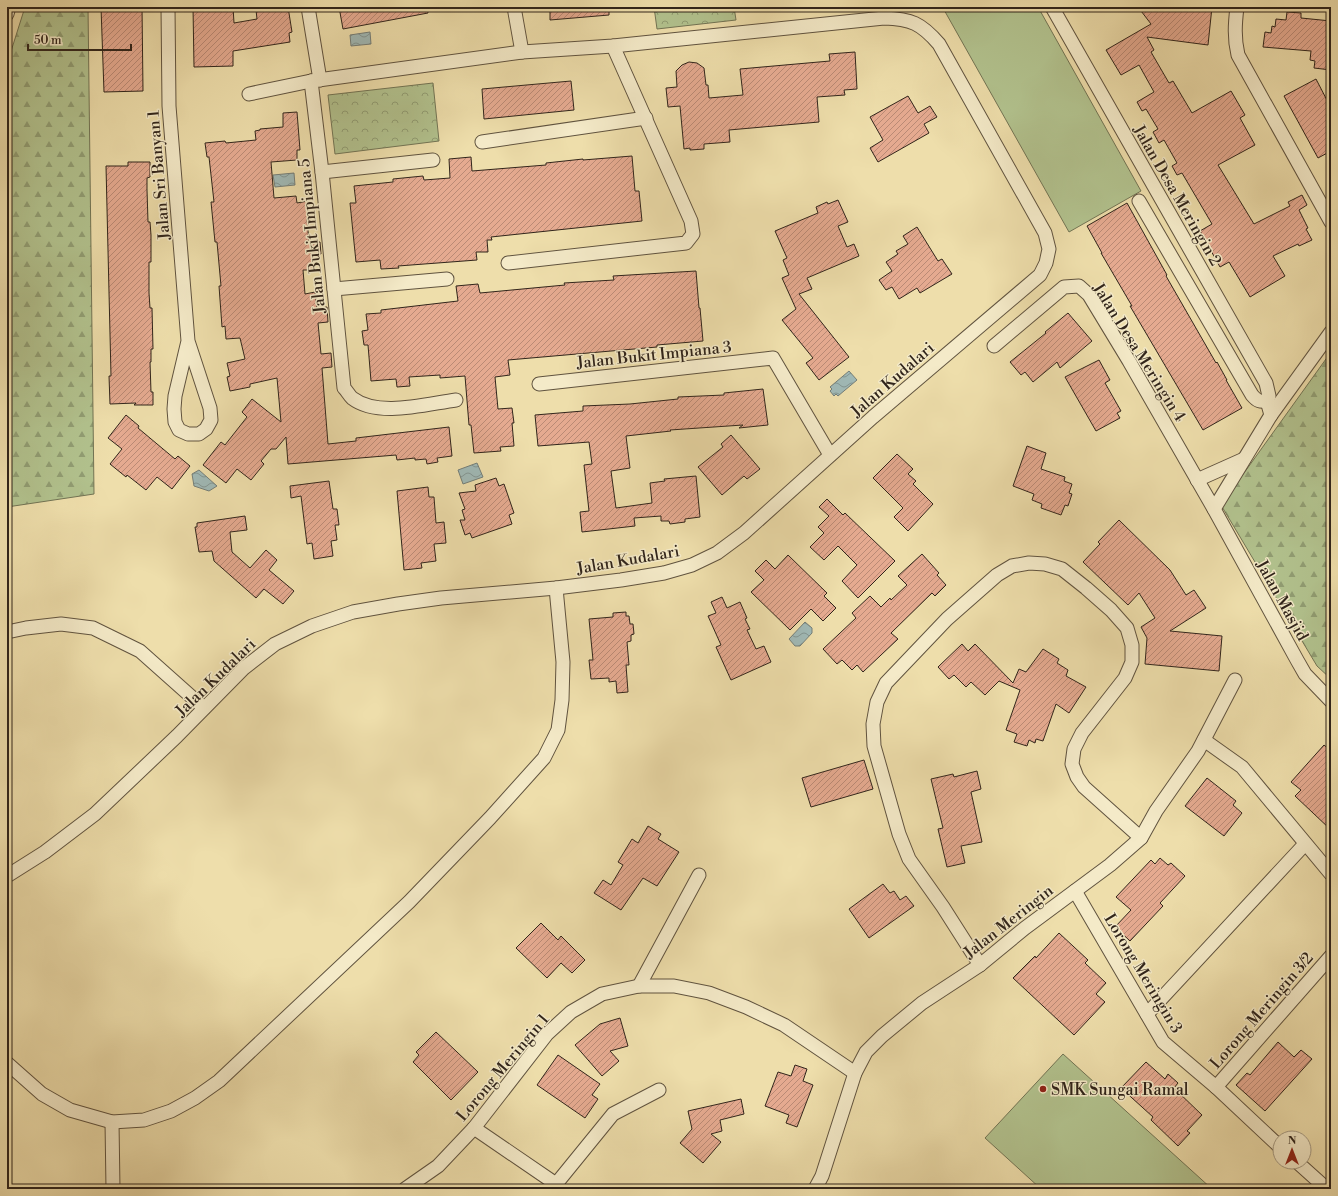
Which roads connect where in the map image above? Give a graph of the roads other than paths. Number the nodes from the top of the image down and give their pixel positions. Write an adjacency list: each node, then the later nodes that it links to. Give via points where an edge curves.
1 (9, 7): 8 (street)
2 (168, 7): 23 (street, Jalan Sri Banyan 1, via 169,106)
3 (308, 7): 11 (street, Jalan Bukit Impiana 5)
4 (514, 7): 10 (street)
5 (1052, 7): 27 (street, Jalan Desa Meringin 2, via 1266,384 1269,396)
6 (1237, 7): 18 (street, via 1234,28 1238,55)
7 (882, 12): 9 (street, Jalan Kudalari); 29 (street, Jalan Kudalari, via 916,23 929,32 939,44 1037,217 1049,249 1040,275)
8 (7, 14)
9 (613, 46): 10 (street, Jalan Kudalari); 13 (street)
10 (522, 52): 11 (street, Jalan Kudalari)
11 (315, 81): 12 (street, Jalan Kudalari); 16 (street, Jalan Bukit Impiana 5)
12 (249, 94)
13 (646, 118): 14 (street); 19 (street, via 691,221 693,234 686,243)
14 (482, 142)
15 (433, 160): 16 (street)
16 (322, 172): 21 (street, Jalan Bukit Impiana 5)
17 (1139, 201): 27 (street, via 1252,395 1261,402)
18 (1331, 222)
19 (508, 263)
20 (447, 279): 21 (street)
21 (334, 289): 26 (street, Jalan Bukit Impiana 5, via 344,388 351,397 370,406 382,408)
22 (1331, 332): 28 (street)
23 (188, 341): 23 (street, Jalan Sri Banyan 1, via 210,408 211,420 206,429 199,434 188,434 179,430 175,422 175,396)
24 (994, 346): 31 (street, Jalan Desa Meringin 4, via 1064,287 1079,286 1089,295)
25 (538, 384): 29 (street, Jalan Bukit Impiana 3, via 773,358)
26 (456, 400)
27 (1267, 401): 28 (street, Jalan Desa Meringin 2)
28 (1272, 415): 30 (street)
29 (830, 455): 33 (street, Jalan Kudalari, via 744,533 717,553 692,565 664,573)
30 (1244, 458): 31 (street); 32 (street)
31 (1197, 480): 32 (street, Jalan Desa Meringin 4)
32 (1214, 509): 36 (street, Jalan Masjid, via 1305,674)
33 (556, 588): 37 (street, Jalan Kudalari, via 441,598 352,612 312,626 275,644 244,668); 53 (street, via 563,662 562,700 558,730 544,758 409,902 219,1081 171,1111 144,1120)
34 (7, 632): 37 (street, via 61,624 93,628 140,651)
35 (1235, 680): 38 (street, Jalan Meringin)
36 (1331, 701)
37 (204, 708): 43 (street, Jalan Kudalari, via 95,814 45,852)
38 (1204, 740): 39 (street, Jalan Meringin); 40 (street, via 1242,767)
39 (1141, 838): 44 (street, Jalan Meringin); 46 (street, via 1084,787 1076,777 1072,764 1074,749 1082,733 1125,678 1132,662 1132,645 1126,628 1111,610 1062,569 1029,563 1012,566 997,575 947,619 886,683 877,702 873,724 874,746 890,806 909,859)
40 (1305, 844): 41 (street); 48 (street)
41 (1331, 874)
42 (699, 875): 47 (street)
43 (7, 876)
44 (1075, 891): 46 (street, Jalan Meringin); 48 (street, Lorong Meringin 3)
45 (1331, 956): 51 (street, Lorong Meringin 3/2)
46 (980, 965): 50 (street, Jalan Meringin, via 922,1003 882,1036 866,1052)
47 (639, 986): 50 (street, Lorong Meringin 1, via 674,986 709,993 746,1007 784,1025); 54 (street, Lorong Meringin 1, via 602,994 571,1012 546,1034)
48 (1147, 1014): 51 (street, Lorong Meringin 3, via 1164,1042)
49 (7, 1063): 53 (street, via 42,1094 70,1110)
50 (855, 1073): 60 (street, Jalan Meringin, via 822,1176)
51 (1216, 1087): 55 (street, Lorong Meringin 3)
52 (659, 1090): 57 (street, via 613,1114)
53 (112, 1122): 58 (street)
54 (474, 1128): 57 (street); 59 (street, Lorong Meringin 1, via 438,1166)
55 (1272, 1140)
56 (1306, 1170): 61 (street)
57 (554, 1187)
58 (113, 1189)
59 (405, 1189)
60 (815, 1189)
61 (1327, 1189)

